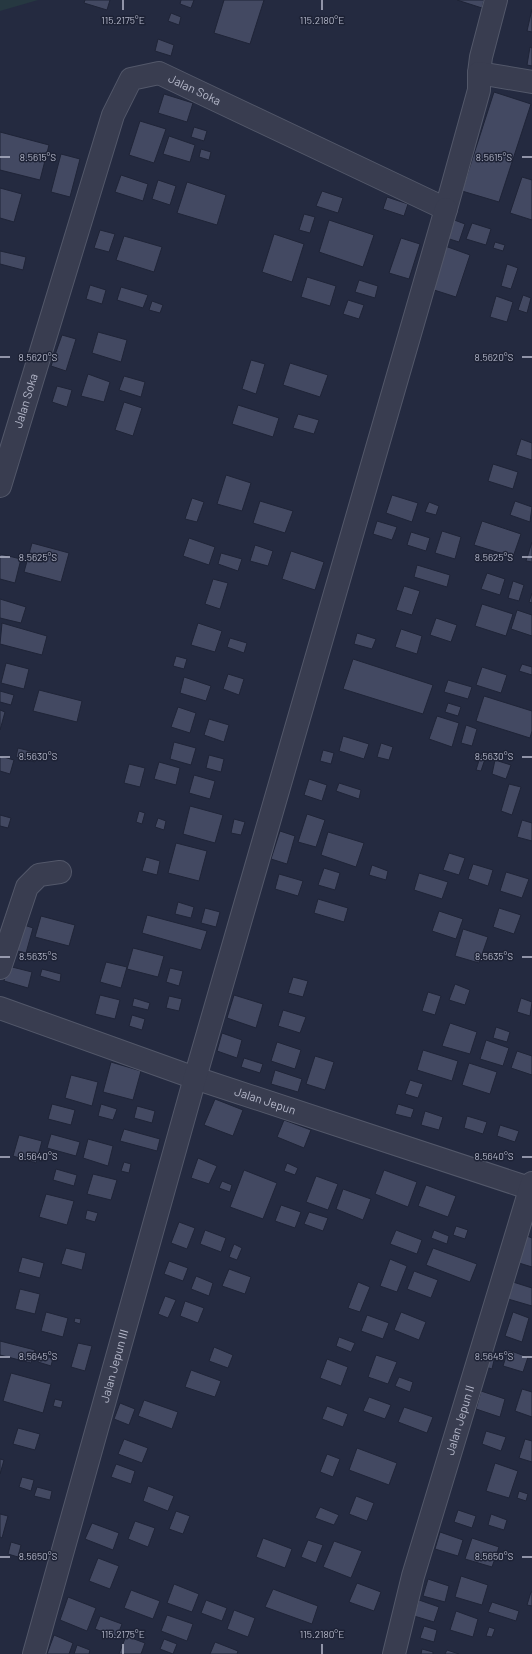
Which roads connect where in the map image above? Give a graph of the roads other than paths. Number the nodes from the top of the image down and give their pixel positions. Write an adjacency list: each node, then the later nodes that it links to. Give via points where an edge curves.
1 (496, 0): 2 (street)
2 (479, 72): 3 (street); 4 (street, via 479,90)
3 (532, 82)
4 (446, 209): 5 (street, Jalan Soka, via 159,72 131,78 114,115); 9 (street, Jalan Jepun III)
5 (0, 486)
6 (60, 872): 7 (street, via 39,874 27,886)
7 (0, 968)
8 (0, 1008): 9 (street, Jalan Jepun)
9 (195, 1078): 10 (street, Jalan Jepun); 11 (street, Jalan Jepun III)
10 (532, 1187): 12 (street, Jalan Jepun II, via 413,1576)
11 (34, 1654)
12 (394, 1654)

